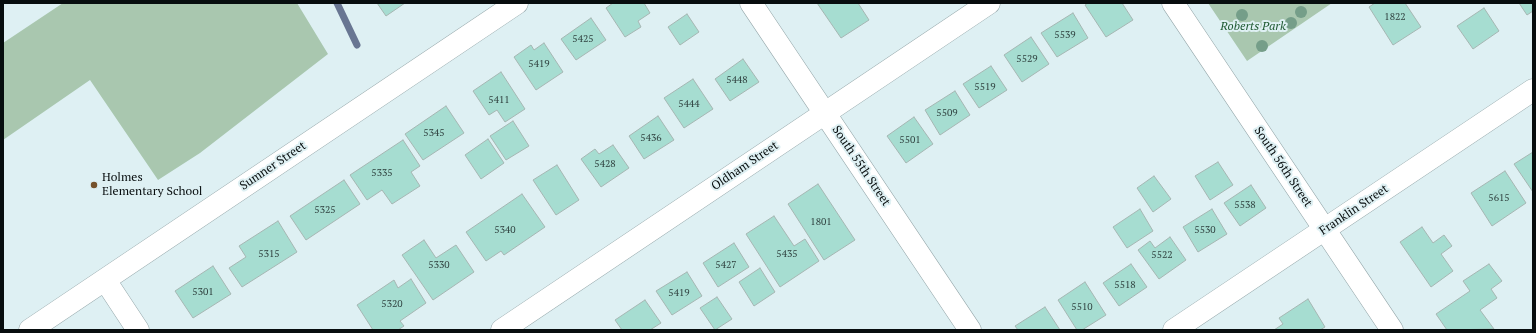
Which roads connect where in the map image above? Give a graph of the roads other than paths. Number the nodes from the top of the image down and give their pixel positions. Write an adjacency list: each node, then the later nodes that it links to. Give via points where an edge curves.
1 (517, 3): 8 (street, Sumner Street)
2 (751, 3): 6 (street, South 55th Street)
3 (989, 3): 6 (street, Oldham Street)
4 (1173, 3): 7 (street, South 56th Street)
5 (1533, 90): 7 (street, Franklin Street)
6 (825, 113): 11 (street, Oldham Street); 12 (street, South 55th Street)
7 (1325, 229): 13 (street, Franklin Street); 14 (street, South 56th Street)
8 (104, 280): 9 (street, Sumner Street); 10 (street)
9 (30, 330)
10 (138, 330)
11 (502, 330)
12 (970, 330)
13 (1174, 330)
14 (1392, 330)

